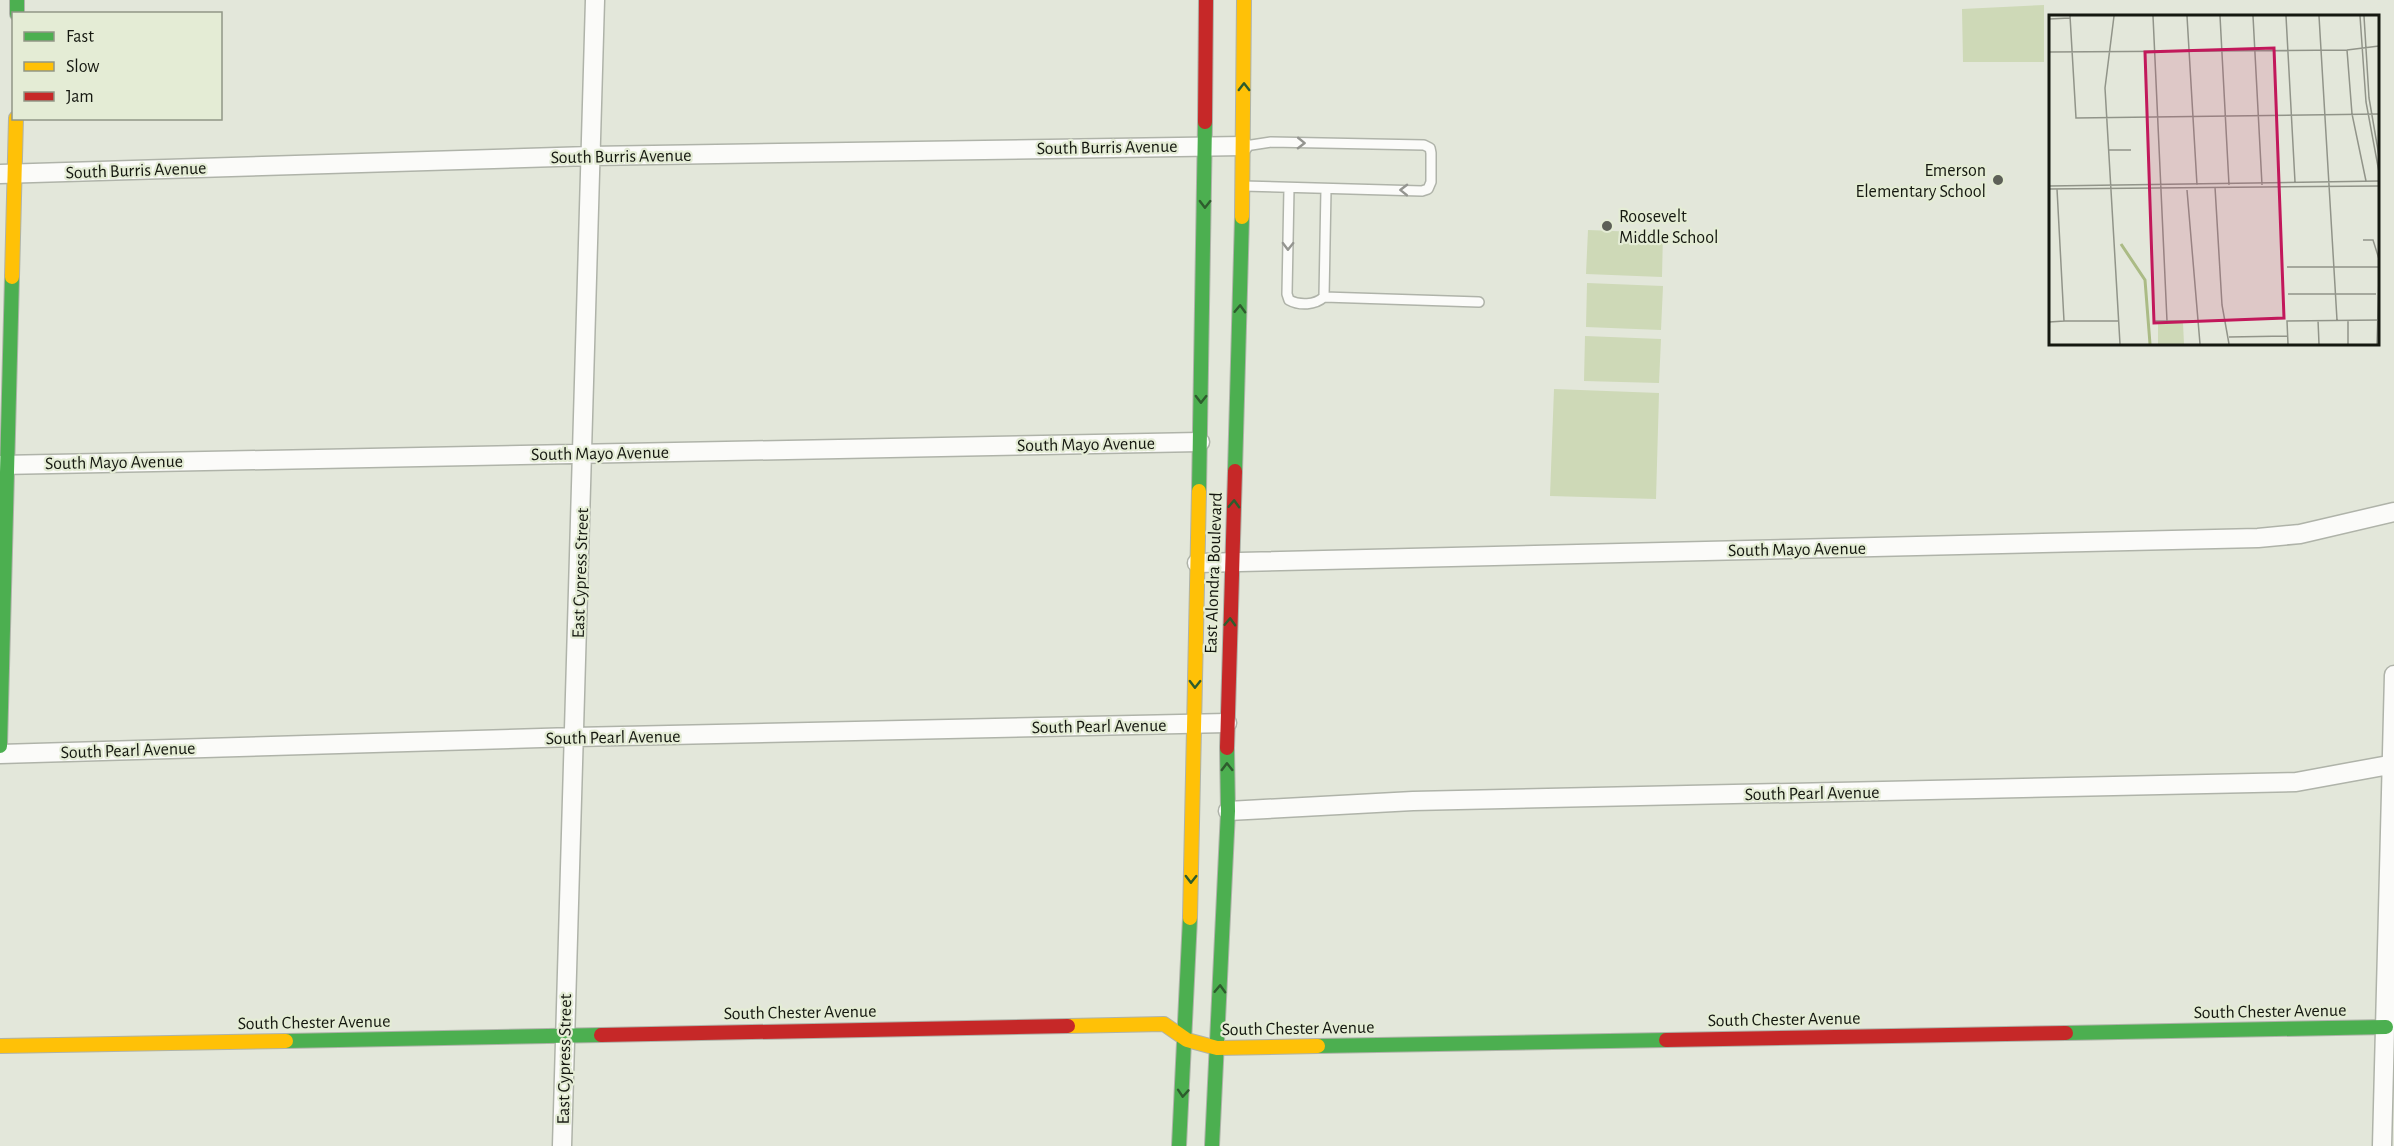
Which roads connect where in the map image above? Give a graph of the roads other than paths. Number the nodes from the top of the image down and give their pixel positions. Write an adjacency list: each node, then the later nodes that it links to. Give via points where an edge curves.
1 (595, 0): 7 (street, East Cypress Street)
2 (1206, 0): 5 (street, East Alondra Boulevard)
3 (1244, 0): 6 (street, East Alondra Boulevard, one-way to 3)
4 (16, 120): 8 (street)
5 (1206, 145): 6 (street, South Burris Avenue); 7 (street, South Burris Avenue); 14 (street, East Alondra Boulevard, one-way to 14)
6 (1243, 146): 9 (street, East Alondra Boulevard); 11 (lane, one-way to 11, via 1271,142 1430,148 1431,182 1425,190)
7 (590, 156): 8 (street, South Burris Avenue); 15 (street, East Cypress Street)
8 (8, 174): 16 (street)
9 (1242, 186): 10 (lane); 18 (street, East Alondra Boulevard, one-way to 9)
10 (1289, 188): 11 (lane); 12 (lane, one-way to 12, via 1288,298 1295,303 1314,303)
11 (1326, 189): 12 (lane)
12 (1324, 297): 13 (lane)
13 (1479, 302)
14 (1200, 442): 15 (street, South Mayo Avenue); 19 (street, East Alondra Boulevard)
15 (584, 453): 16 (street, South Mayo Avenue); 23 (street, East Cypress Street)
16 (4, 464): 24 (street)
17 (2394, 512): 18 (street, South Mayo Avenue, via 2300,534 2258,538)
18 (1232, 562): 19 (street, South Mayo Avenue); 22 (street, East Alondra Boulevard, one-way to 18)
19 (1197, 563): 21 (street, East Alondra Boulevard, one-way to 21)
20 (2394, 675): 26 (street)
21 (1194, 723): 22 (street, South Pearl Avenue); 23 (street, South Pearl Avenue); 30 (street, East Alondra Boulevard, one-way to 30)
22 (1227, 723): 27 (street, East Alondra Boulevard, one-way to 22)
23 (574, 737): 25 (street, South Pearl Avenue); 29 (street, East Cypress Street)
24 (0, 746)
25 (0, 754)
26 (2393, 765): 27 (street, South Pearl Avenue, via 2296,782 1413,801); 28 (street)
27 (1228, 811): 32 (street, East Alondra Boulevard, one-way to 27)
28 (2386, 1027): 32 (street, South Chester Avenue); 33 (street)
29 (565, 1035): 30 (street, South Chester Avenue, via 1164,1024); 31 (street, South Chester Avenue); 34 (street, East Cypress Street)
30 (1187, 1040): 32 (street, South Chester Avenue); 35 (street, East Alondra Boulevard, one-way to 35)
31 (0, 1046)
32 (1217, 1048): 36 (street, East Alondra Boulevard)
33 (2388, 1127): 37 (street)
34 (562, 1146)
35 (1179, 1146)
36 (1212, 1146)
37 (2382, 1146)

